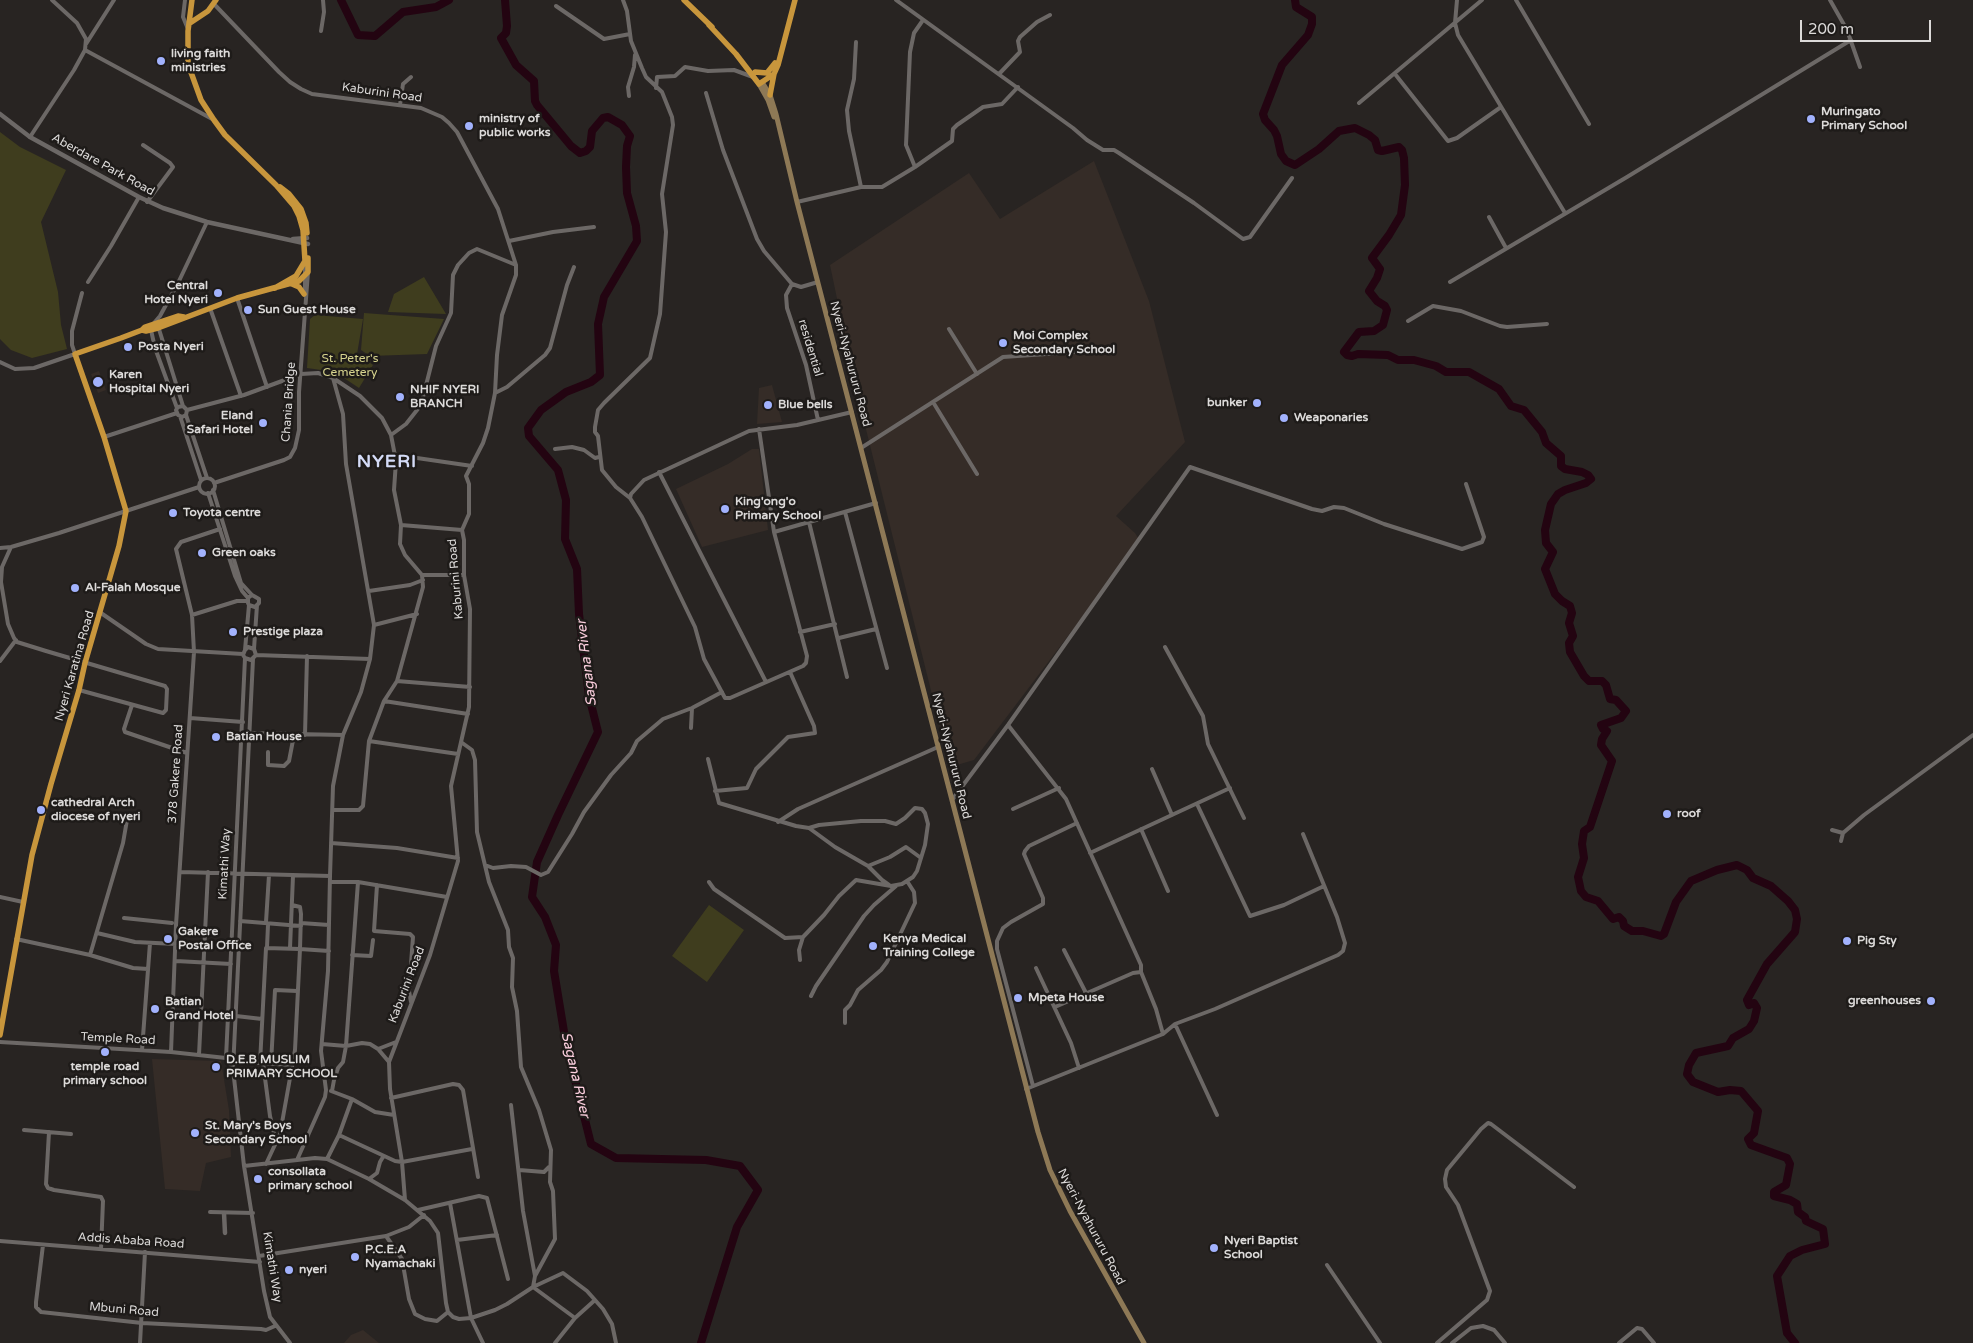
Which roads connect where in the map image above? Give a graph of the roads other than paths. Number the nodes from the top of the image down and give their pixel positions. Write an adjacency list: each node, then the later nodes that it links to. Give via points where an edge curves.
1 (52, 0): 25 (street, via 77,24)
2 (114, 0): 25 (street)
3 (185, 0): 21 (street, via 183,17)
4 (192, 0): 18 (highway)
5 (323, 0): 20 (street)
6 (623, 0): 22 (street, via 628,11)
7 (684, 0): 33 (highway, via 734,46)
8 (795, 0): 29 (highway, via 781,58)
9 (896, 0): 17 (street)
10 (1456, 0): 19 (street)
11 (1482, 0): 19 (street)
12 (1516, 0): 44 (street)
13 (1830, 0): 23 (street)
14 (215, 2): 18 (highway, via 208,11); 40 (street, Kaburini Road, via 279,72 301,89 312,94)
15 (556, 6): 22 (street, via 604,39)
16 (1050, 15): 30 (street, via 1020,37 1020,52)
17 (924, 20): 30 (street); 48 (street, via 914,33 910,52 906,145)
18 (190, 22): 21 (highway)
19 (1454, 23): 31 (street); 41 (street, via 1465,48)
20 (321, 30)
21 (188, 31): 43 (highway, via 188,64)
22 (630, 34): 27 (street)
23 (1851, 40): 28 (street); 54 (street)
24 (856, 42): 50 (street, via 848,121)
25 (86, 44): 26 (street)
26 (85, 50): 43 (street); 45 (street)
27 (636, 53): 35 (street, via 646,77); 38 (street)
28 (1860, 67)
29 (771, 73): 33 (highway); 33 (highway, via 762,74); 37 (highway)
30 (999, 74): 34 (street)
31 (1395, 74): 39 (street); 41 (street, via 1448,141)
32 (411, 77): 40 (street, via 403,84)
33 (758, 79): 35 (street, via 734,70 708,71 685,67 675,76 657,76); 37 (main road, Nyeri-Nyahururu Road); 47 (main road, Nyeri-Nyahururu Road)
34 (1018, 87): 48 (street, via 1002,104 983,107 957,125 952,142); 49 (street, via 1087,140 1103,150 1116,152 1243,239 1250,237)
35 (656, 88): 102 (street, via 662,92 673,125 662,194 666,232 660,314 650,358 598,410 595,432)
36 (706, 92): 69 (street, via 723,150 757,239)
37 (770, 95): 47 (main road, Nyeri-Nyahururu Road)
38 (629, 96)
39 (1359, 103)
40 (400, 105): 59 (street, Kaburini Road, via 433,112 450,123 498,209)
41 (1501, 107): 54 (street)
42 (0, 114): 45 (street, Aberdare Park Road)
43 (214, 120): 58 (highway, via 225,135 276,184 297,211)
44 (1589, 124)
45 (30, 137): 51 (street, Aberdare Park Road)
46 (143, 146): 52 (street, via 173,167)
47 (786, 156): 53 (main road, Nyeri-Nyahururu Road)
48 (915, 167): 50 (street, via 882,186)
49 (1292, 178)
50 (861, 187): 53 (street)
51 (138, 197): 52 (street, Aberdare Park Road); 65 (street)
52 (148, 202): 56 (street, Aberdare Park Road)
53 (797, 202): 66 (main road, Nyeri-Nyahururu Road)
54 (1565, 213): 60 (street)
55 (1489, 218): 60 (street)
56 (207, 222): 58 (street, Aberdare Park Road, via 251,233); 76 (street)
57 (594, 227): 59 (street)
58 (306, 241): 61 (highway); 64 (highway)
59 (509, 241): 62 (street, Kaburini Road)
60 (1506, 248): 67 (street)
61 (305, 261): 64 (street, Chania Bridge); 70 (highway, via 296,276)
62 (516, 265): 87 (street, Kaburini Road, via 516,275 502,315); 97 (street, via 477,249 458,265 453,275 451,313 436,346 421,405 406,424)
63 (574, 267): 87 (street, via 550,348 507,387)
64 (307, 274): 68 (highway); 72 (street, Chania Bridge); 78 (street, Chania Bridge)
65 (88, 282)
66 (818, 282): 69 (street, via 801,287); 93 (main road, Nyeri-Nyahururu Road)
67 (1450, 282)
68 (292, 284): 70 (highway); 72 (highway)
69 (792, 284): 95 (street, residential, via 786,295 787,308 806,365)
70 (275, 288): 73 (highway)
71 (82, 293): 81 (street, via 72,331)
72 (304, 294): 78 (street, Chania Bridge)
73 (237, 298): 74 (highway); 86 (street)
74 (210, 308): 76 (highway); 88 (street)
75 (1408, 321): 77 (street, via 1433,306 1461,311 1500,326)
76 (156, 324): 81 (highway); 90 (street); 92 (street, via 156,348)
77 (1547, 324)
78 (304, 326): 83 (street, Chania Bridge)
79 (948, 329): 84 (street)
80 (1075, 352): 84 (street, via 1003,357)
81 (75, 354): 82 (street, via 34,368 15,369); 98 (highway, Nyeri Karatina Road)
82 (0, 362)
83 (301, 374): 85 (street, via 318,373); 86 (street); 108 (street, Chania Bridge, via 297,441 290,457)
84 (978, 374): 89 (street)
85 (333, 378): 97 (street, via 374,408); 126 (street, via 343,414 346,464)
86 (267, 387): 88 (street)
87 (495, 393): 103 (street, Kaburini Road, via 483,443)
88 (241, 396): 91 (street)
89 (933, 402): 99 (street); 105 (street)
90 (183, 406): 91 (street); 92 (street)
91 (187, 410): 94 (street)
92 (178, 412): 94 (street); 98 (street); 107 (street)
93 (852, 412): 95 (street); 99 (main road, Nyeri-Nyahururu Road)
94 (186, 415): 106 (street)
95 (818, 420): 96 (street)
96 (759, 429): 104 (street, via 738,435); 121 (street)
97 (391, 435): 101 (street)
98 (104, 438): 115 (highway, Nyeri Karatina Road)
99 (861, 448): 114 (main road, Nyeri-Nyahururu Road)
100 (555, 449): 102 (street, via 572,447 584,450 594,458)
101 (396, 456): 103 (street); 118 (street, via 394,490)
102 (599, 457): 113 (street, via 606,475)
103 (472, 466): 120 (street, Kaburini Road, via 466,476 469,514)
104 (659, 472): 113 (street, via 638,484); 153 (street)
105 (977, 474)
106 (207, 478): 107 (street); 108 (street)
107 (201, 480): 110 (street)
108 (214, 483): 111 (street)
109 (1466, 484): 163 (street, via 1484,537 1482,542 1462,550 1344,508 1312,509 1190,467)
110 (199, 488): 112 (street); 115 (street)
111 (213, 490): 112 (street); 127 (street, via 239,578)
112 (208, 493): 119 (street)
113 (630, 498): 156 (street, via 695,627 704,658)
114 (876, 502): 116 (street); 172 (main road, Nyeri-Nyahururu Road)
115 (126, 511): 122 (street); 131 (highway, Nyeri Karatina Road)
116 (845, 512): 117 (street); 136 (street)
117 (809, 522): 121 (street); 135 (street)
118 (401, 525): 120 (street); 125 (street, via 400,544 404,555)
119 (220, 529): 127 (street, via 237,582); 133 (street, 378 Gakere Road, via 181,542 176,549)
120 (462, 530): 124 (street, Kaburini Road)
121 (774, 532): 137 (street)
122 (11, 547): 123 (street); 129 (street, via 2,566)
123 (0, 548)
124 (464, 575): 125 (street); 154 (street, Kaburini Road, via 470,609)
125 (423, 577): 126 (street, via 410,585); 132 (street)
126 (370, 591): 134 (street)
127 (249, 600): 128 (street, via 252,607); 128 (street, via 259,599); 133 (street); 143 (street, Kimathi Way)
128 (257, 605): 141 (street)
129 (6, 609): 130 (street); 139 (street, via 8,624)
130 (0, 612)
131 (101, 613): 142 (street, via 151,647); 148 (highway, Nyeri Karatina Road)
132 (417, 614): 134 (street); 152 (street)
133 (192, 616): 142 (street, 378 Gakere Road)
134 (374, 624): 146 (street)
135 (835, 624): 137 (street); 138 (street)
136 (876, 629): 138 (street); 149 (street)
137 (800, 632): 150 (street, via 806,660 803,666)
138 (839, 638): 151 (street)
139 (16, 640): 147 (street); 148 (street)
140 (1165, 648): 179 (street, via 1202,716 1208,744)
141 (254, 649): 143 (street, via 250,647); 145 (street)
142 (194, 652): 143 (street); 161 (street, 378 Gakere Road)
143 (244, 654): 145 (street); 162 (street, Kimathi Way)
144 (307, 656): 145 (street); 146 (street); 169 (street)
145 (254, 657): 165 (street, Kimathi Way)
146 (370, 659): 167 (street, via 361,692)
147 (0, 661)
148 (85, 663): 155 (highway, Nyeri Karatina Road); 158 (street, via 166,687 166,710 163,713)
149 (887, 668)
150 (790, 672): 153 (street); 180 (street, via 815,733 788,737 756,770 747,788)
151 (847, 677)
152 (397, 681): 154 (street); 157 (street)
153 (766, 682): 156 (street, via 730,698 725,698)
154 (470, 687): 160 (street, Kaburini Road)
155 (79, 690): 158 (street); 219 (highway, Nyeri Karatina Road, via 43,814)
156 (722, 692): 159 (street)
157 (384, 701): 160 (street); 170 (street)
158 (132, 705): 174 (street, via 125,732)
159 (692, 708): 164 (street); 200 (street, via 663,719 638,741 584,812 548,872 541,875 526,867 493,868)
160 (468, 714): 171 (street, Kaburini Road)
161 (190, 718): 162 (street); 174 (street, 378 Gakere Road)
162 (243, 722): 204 (street, Kimathi Way)
163 (1008, 725): 178 (street); 181 (street)
164 (691, 728)
165 (248, 733): 166 (street); 205 (street, Kimathi Way)
166 (294, 735): 169 (street); 173 (street, via 289,761 284,766 268,765)
167 (343, 735): 169 (street); 184 (street, via 333,786)
168 (1973, 735): 193 (street)
169 (305, 736)
170 (369, 741): 175 (street); 184 (street, via 363,806 359,810)
171 (461, 742): 175 (street, Kaburini Road); 200 (street, via 469,747 476,760 476,826)
172 (938, 747): 181 (main road, Nyeri-Nyahururu Road); 188 (street, via 798,809)
173 (268, 752)
174 (187, 753): 202 (street, 378 Gakere Road)
175 (458, 754): 198 (street, Kaburini Road, via 452,786)
176 (708, 759): 180 (street)
177 (1152, 769): 185 (street)
178 (1059, 788): 183 (street); 189 (street)
179 (1230, 788): 182 (street); 186 (street)
180 (715, 791): 188 (street, via 718,802)
181 (952, 800): 278 (main road, Nyeri-Nyahururu Road)
182 (1197, 804): 185 (street); 215 (street, via 1250,916 1284,905)
183 (1013, 809)
184 (333, 810): 196 (street)
185 (1172, 815): 191 (street)
186 (1244, 818)
187 (127, 820): 228 (street)
188 (778, 822): 190 (street)
189 (1077, 823): 197 (street); 276 (street, via 1025,850 1044,898 1043,904 1003,928 997,941)
190 (810, 828): 199 (street, via 861,821 896,824 915,808 922,808 928,824); 201 (street)
191 (1141, 828): 197 (street); 216 (street)
192 (1832, 830): 193 (street)
193 (1843, 833): 195 (street)
194 (1303, 834): 215 (street)
195 (1841, 841)
196 (331, 843): 198 (street, via 397,848); 208 (street)
197 (1090, 853): 248 (street, via 1141,965)
198 (458, 858): 218 (street, Kaburini Road)
199 (920, 858): 201 (street, via 906,847); 209 (street, via 917,871)
200 (485, 865): 297 (street, via 508,930 521,1067 547,1132)
201 (868, 866): 214 (street, via 882,880)
202 (180, 872): 203 (street); 233 (street, 378 Gakere Road)
203 (208, 872): 204 (street); 243 (street)
204 (234, 874): 205 (street); 244 (street, Kimathi Way)
205 (241, 875): 206 (street); 222 (street, Kimathi Way)
206 (269, 875): 207 (street); 224 (street)
207 (292, 876): 208 (street); 220 (street)
208 (330, 876): 210 (street)
209 (907, 881): 214 (street); 256 (street, via 914,892 914,903 887,962 858,990 845,1010)
210 (331, 882): 211 (street); 227 (street)
211 (358, 882): 213 (street); 240 (street)
212 (709, 882): 229 (street, via 714,889 785,938)
213 (377, 885): 218 (street); 252 (street, via 374,931 410,934 413,937)
214 (894, 886): 229 (street, via 856,880); 251 (street, via 864,916)
215 (1324, 886): 257 (street, via 1345,943 1343,951)
216 (1168, 891)
217 (0, 897): 219 (street)
218 (447, 897): 252 (street, Kaburini Road, via 430,955)
219 (23, 902): 230 (highway, Nyeri Karatina Road)
220 (292, 905): 225 (street); 226 (street, via 300,907)
221 (124, 918): 223 (street)
222 (240, 921): 224 (street); 245 (street, Kimathi Way)
223 (172, 923)
224 (267, 923): 225 (street); 234 (street)
225 (292, 925): 226 (street); 235 (street)
226 (301, 925): 227 (street); 236 (street)
227 (330, 925): 238 (street)
228 (97, 933): 232 (street); 239 (street)
229 (803, 937): 241 (street)
230 (16, 939): 239 (street); 259 (highway, Nyeri Karatina Road)
231 (373, 940): 240 (street, via 371,956)
232 (150, 943): 233 (street); 246 (street)
233 (176, 944): 242 (street, 378 Gakere Road)
234 (268, 947): 235 (street); 255 (street, via 265,952)
235 (290, 948): 236 (street)
236 (300, 949): 238 (street); 249 (street)
237 (1064, 950): 250 (street)
238 (329, 951): 262 (street)
239 (90, 955): 246 (street, via 133,968)
240 (352, 955): 263 (street)
241 (800, 960)
242 (176, 961): 243 (street); 266 (street, 378 Gakere Road)
243 (205, 962): 244 (street); 267 (street)
244 (230, 964): 245 (street); 268 (street, Kimathi Way)
245 (238, 964): 254 (street, Kimathi Way)
246 (148, 968): 265 (street)
247 (1036, 968): 253 (street)
248 (1140, 972): 250 (street); 258 (street)
249 (297, 991): 272 (street, via 275,990); 273 (street)
250 (1086, 993): 253 (street)
251 (811, 996)
252 (411, 1003): 261 (street, Kaburini Road)
253 (1055, 1008): 274 (street)
254 (236, 1016): 255 (street); 269 (street, Kimathi Way)
255 (262, 1019): 271 (street)
256 (845, 1023)
257 (1175, 1024): 258 (street); 284 (street)
258 (1163, 1034): 274 (street)
259 (0, 1035)
260 (0, 1042): 265 (street, Temple Road)
261 (396, 1042): 264 (street); 270 (street, Kaburini Road)
262 (322, 1044): 263 (street); 277 (street)
263 (346, 1046): 264 (street, via 362,1043); 279 (street)
264 (378, 1049): 270 (street)
265 (142, 1050): 266 (street, Temple Road)
266 (171, 1052): 267 (street, Temple Road)
267 (200, 1055): 268 (street, Temple Road)
268 (226, 1058): 269 (street, Temple Road); 275 (street, Kimathi Way)
269 (234, 1060): 271 (street, Temple Road); 275 (street, Kimathi Way)
270 (389, 1062): 280 (street, Kaburini Road)
271 (262, 1063): 272 (street, Temple Road); 289 (street)
272 (271, 1064): 273 (street, Temple Road)
273 (292, 1065): 289 (street)
274 (1079, 1068): 276 (street)
275 (233, 1069): 296 (street, Kimathi Way)
276 (1033, 1086): 278 (street)
277 (326, 1090): 279 (street); 293 (street)
278 (1026, 1090): 334 (main road, Nyeri-Nyahururu Road, via 1056,1184)
279 (332, 1091): 281 (street)
280 (391, 1098): 283 (street, Kaburini Road); 290 (street, via 459,1085 463,1090)
281 (352, 1100): 283 (street, via 375,1112); 288 (street)
282 (511, 1105): 298 (street)
283 (394, 1115): 294 (street, Kaburini Road)
284 (1217, 1115)
285 (24, 1130): 286 (street)
286 (49, 1132): 287 (street); 315 (street, via 46,1184 54,1190 101,1196)
287 (71, 1134)
288 (339, 1135): 291 (street); 292 (street)
289 (276, 1142): 295 (street)
290 (472, 1149): 294 (street); 299 (street)
291 (383, 1157): 294 (street); 300 (street, via 377,1173)
292 (327, 1159): 293 (street); 300 (street)
293 (297, 1160): 295 (street)
294 (402, 1162): 302 (street, Kaburini Road)
295 (266, 1164): 296 (street)
296 (244, 1166): 307 (street, Kimathi Way)
297 (550, 1166): 298 (street, via 544,1172); 320 (street, via 555,1239)
298 (519, 1170): 320 (street)
299 (478, 1178)
300 (369, 1179): 302 (street)
301 (1574, 1187): 336 (street, via 1491,1124 1481,1129 1447,1170 1445,1179 1490,1291 1486,1300)
302 (405, 1200): 304 (street)
303 (450, 1204): 304 (street); 310 (street, via 479,1196 487,1198); 312 (street)
304 (418, 1210): 308 (street)
305 (210, 1212): 306 (street)
306 (224, 1213): 307 (street); 309 (street)
307 (253, 1213): 317 (street, Kimathi Way)
308 (424, 1215): 311 (street, via 409,1227); 324 (street, via 438,1233)
309 (225, 1233)
310 (497, 1235): 312 (street); 321 (street)
311 (386, 1236): 317 (street); 324 (street, via 402,1259 415,1314 425,1320 437,1321)
312 (456, 1240): 325 (street)
313 (0, 1241): 314 (street, Addis Ababa Road)
314 (43, 1245): 315 (street, Addis Ababa Road); 327 (street, Mbuni Road, via 36,1302 38,1310)
315 (101, 1249): 316 (street, Addis Ababa Road)
316 (145, 1252): 318 (street, Addis Ababa Road); 327 (street)
317 (259, 1256): 318 (street, Kimathi Way)
318 (260, 1262): 328 (street, Kimathi Way, via 270,1316)
319 (1327, 1265): 335 (street)
320 (535, 1276): 322 (street)
321 (508, 1279)
322 (533, 1287): 323 (street, via 563,1273); 325 (street, via 507,1304); 326 (street)
323 (595, 1300): 326 (street); 333 (street, via 612,1324)
324 (448, 1312): 325 (street, via 460,1320)
325 (471, 1318): 331 (street)
326 (575, 1318): 332 (street)
327 (142, 1323): 328 (street, Mbuni Road, via 266,1330); 329 (street)
328 (275, 1326): 330 (street, Kimathi Way)
329 (140, 1343)
330 (290, 1343)
331 (483, 1343)
332 (555, 1343)
333 (616, 1343)
334 (1144, 1343)
335 (1380, 1343)
336 (1436, 1343)
337 (1452, 1343): 338 (street, via 1471,1328 1483,1326 1494,1330)
338 (1505, 1343)
339 (1619, 1343): 340 (street, via 1637,1328 1642,1329)
340 (1654, 1343)

